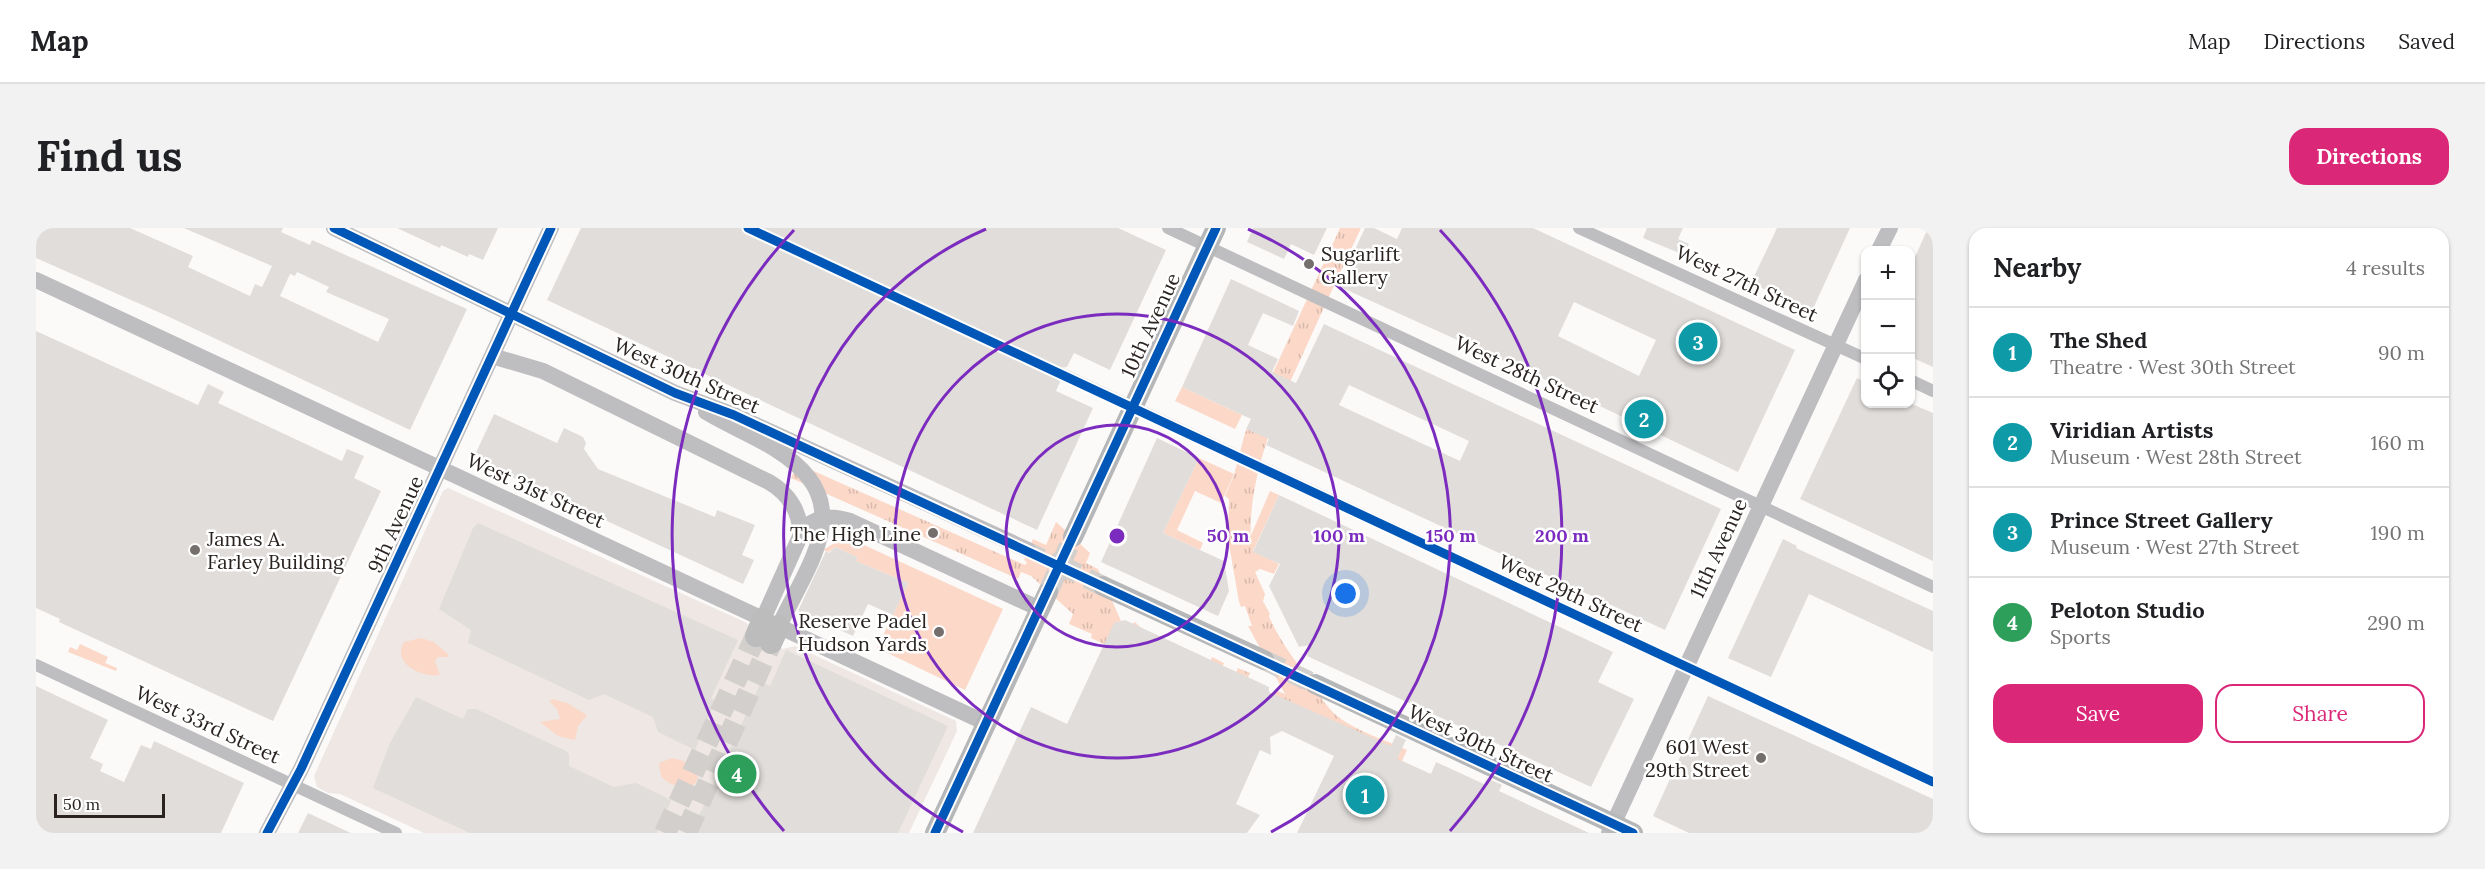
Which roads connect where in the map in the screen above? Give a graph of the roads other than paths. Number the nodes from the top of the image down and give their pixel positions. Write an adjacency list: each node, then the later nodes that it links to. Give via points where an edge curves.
1 (334, 228): 11 (main road, West 30th Street)
2 (550, 228): 11 (main road, 9th Avenue)
3 (1168, 228): 7 (street, West 28th Street)
4 (1216, 228): 7 (main road, 10th Avenue)
5 (1579, 228): 12 (street, West 27th Street)
6 (1890, 228): 8 (main road)
7 (1207, 246): 19 (main road, 10th Avenue); 21 (street, West 28th Street)
8 (1881, 246)
9 (36, 279): 20 (main road, West 31st Street)
10 (1861, 290): 12 (main road, 11th Avenue)
11 (511, 315): 13 (main road, 9th Avenue); 18 (main road, West 30th Street)
12 (1835, 345): 14 (street, West 27th Street); 21 (main road, 11th Avenue)
13 (492, 356): 20 (main road, 9th Avenue); 23 (main road, via 536,368 770,482 794,506)
14 (1861, 357)
15 (1064, 375): 19 (street, West 29th Street)
16 (1915, 382): 17 (street)
17 (1933, 391)
18 (675, 393): 22 (main road, via 773,447 796,464 820,496); 25 (main road, West 30th Street, via 734,415)
19 (1131, 408): 24 (main road, 10th Avenue); 32 (street, West 29th Street)
20 (440, 468): 29 (main road, West 31st Street); 36 (main road, 9th Avenue)
21 (1760, 505): 27 (street, West 28th Street); 32 (main road, 11th Avenue)
22 (824, 517): 23 (main road, via 808,525); 28 (main road, via 850,520); 29 (main road, via 820,540)
23 (800, 535): 29 (main road)
24 (1073, 537)
25 (1028, 550)
26 (1103, 586): 30 (main road)
27 (1933, 587)
28 (1044, 600): 34 (main road)
29 (767, 631): 34 (main road, West 31st Street)
30 (1264, 660)
31 (36, 665): 36 (street, West 33rd Street)
32 (1686, 668): 35 (street, West 29th Street); 37 (main road, 11th Avenue)
33 (1315, 684): 37 (main road, West 30th Street)
34 (986, 723): 40 (main road)
35 (1933, 782)
36 (291, 784): 38 (main road, 9th Avenue); 39 (street, West 33rd Street)
37 (1611, 828): 41 (main road, West 30th Street)
38 (267, 833)
39 (396, 833)
40 (935, 833)
41 (1633, 833)

